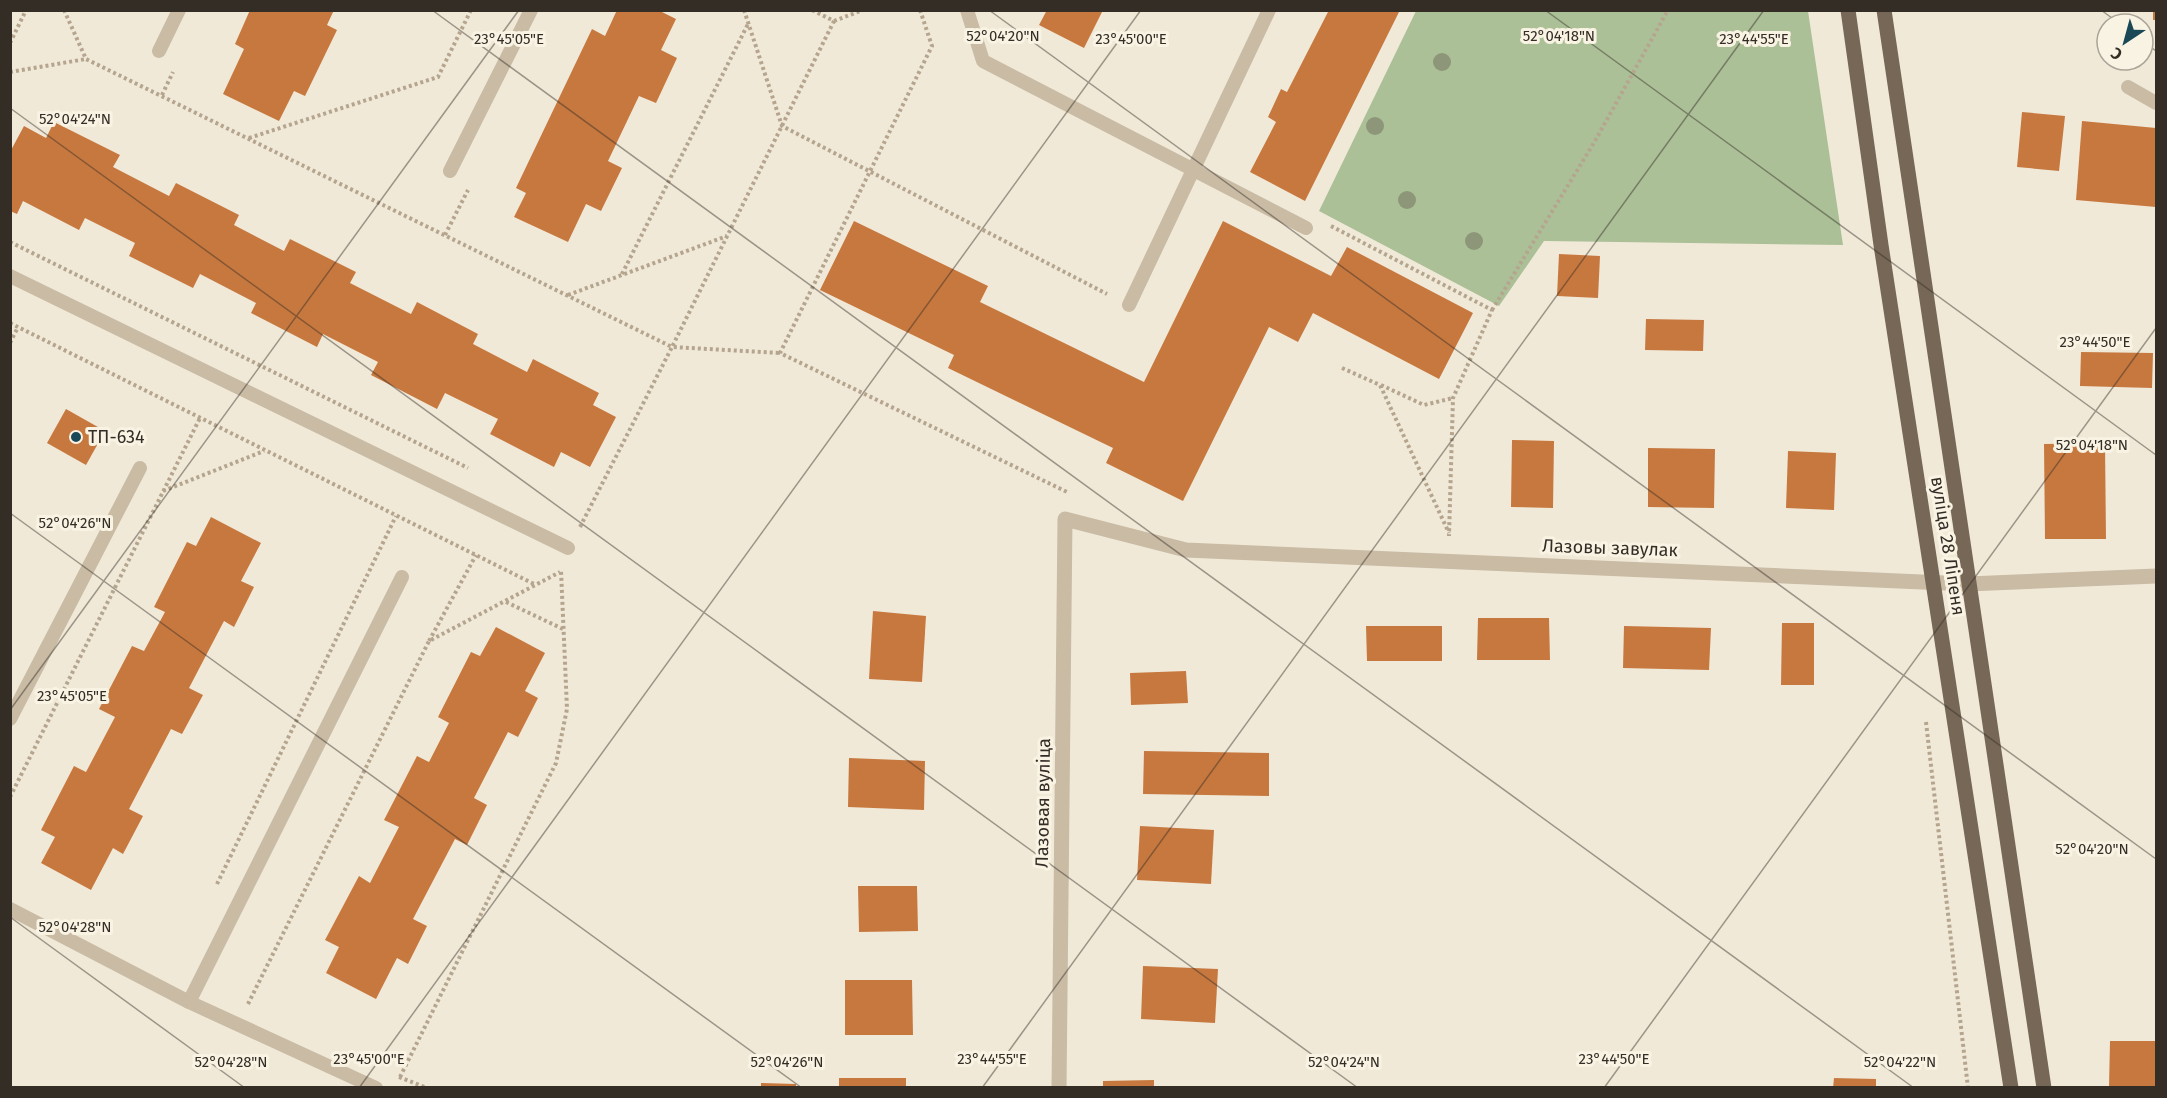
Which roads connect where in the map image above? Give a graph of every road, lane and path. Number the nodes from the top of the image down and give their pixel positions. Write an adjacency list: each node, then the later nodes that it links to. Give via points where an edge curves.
1 (26, 10): 17 (path)
2 (64, 10): 19 (path)
3 (179, 10): 18 (lane)
4 (471, 10): 24 (path, via 438,77)
5 (531, 10): 26 (lane)
6 (744, 10): 16 (path)
7 (812, 10): 15 (path)
8 (863, 10): 15 (path)
9 (920, 10): 27 (path, via 932,46)
10 (967, 10): 25 (lane, via 983,60)
11 (1269, 10): 25 (lane)
12 (1668, 10): 35 (path, via 1595,141)
13 (1848, 10): 61 (main road, вуліца 28 Ліпеня)
14 (1884, 10): 62 (main road, вуліца 28 Ліпеня)
15 (834, 21): 23 (path)
16 (748, 24): 23 (path); 31 (path)
17 (10, 43)
18 (159, 51)
19 (86, 58): 20 (path); 24 (path)
20 (10, 72)
21 (2128, 87): 22 (lane)
22 (2157, 103)
23 (782, 126): 27 (path); 29 (path)
24 (248, 138): 33 (path)
25 (1193, 170): 28 (lane); 34 (lane)
26 (450, 171)
27 (871, 172): 34 (path); 40 (path)
28 (1306, 228): 35 (path, via 1329,225)
29 (728, 236): 31 (path); 39 (path)
30 (10, 242): 47 (path)
31 (622, 274): 33 (path)
32 (10, 276): 55 (lane)
33 (567, 295): 39 (path)
34 (1129, 305)
35 (1492, 310): 43 (path)
36 (10, 323): 37 (path)
37 (18, 327): 38 (path); 44 (path)
38 (10, 343)
39 (672, 346): 40 (path); 53 (path)
40 (780, 353): 49 (path)
41 (1342, 368): 42 (path)
42 (1380, 385): 43 (path, via 1424,405); 54 (path)
43 (1453, 398): 54 (path)
44 (200, 418): 45 (path); 48 (path)
45 (265, 451): 48 (path); 50 (path)
46 (140, 468): 67 (lane)
47 (476, 472)
48 (163, 491): 68 (path)
49 (1069, 493)
50 (396, 516): 56 (path); 69 (path)
51 (571, 519): 53 (path)
52 (1065, 519): 57 (street, Лазовы завулак, via 1186,550); 75 (street, Лазовая вуліца)
53 (581, 524): 55 (path)
54 (1449, 534): 57 (path)
55 (568, 549): 58 (path)
56 (476, 555): 63 (path); 66 (path)
57 (1449, 561): 61 (street, Лазовы завулак)
58 (561, 572): 63 (path); 65 (path)
59 (2157, 576): 62 (street, Лазовы завулак)
60 (402, 577): 71 (lane)
61 (1934, 582): 62 (street, Лазовы завулак); 76 (main road, вуліца 28 Ліпеня)
62 (1968, 584): 77 (main road, вуліца 28 Ліпеня)
63 (536, 585): 64 (path)
64 (505, 601): 65 (path); 66 (path)
65 (564, 629): 73 (path, via 567,709 555,762)
66 (429, 641): 72 (path)
67 (10, 719)
68 (10, 797)
69 (216, 886)
70 (10, 909): 71 (lane)
71 (189, 1002): 74 (lane)
72 (247, 1006)
73 (400, 1077)
74 (376, 1088)
75 (1059, 1088)
76 (2011, 1088)
77 (2044, 1088)

